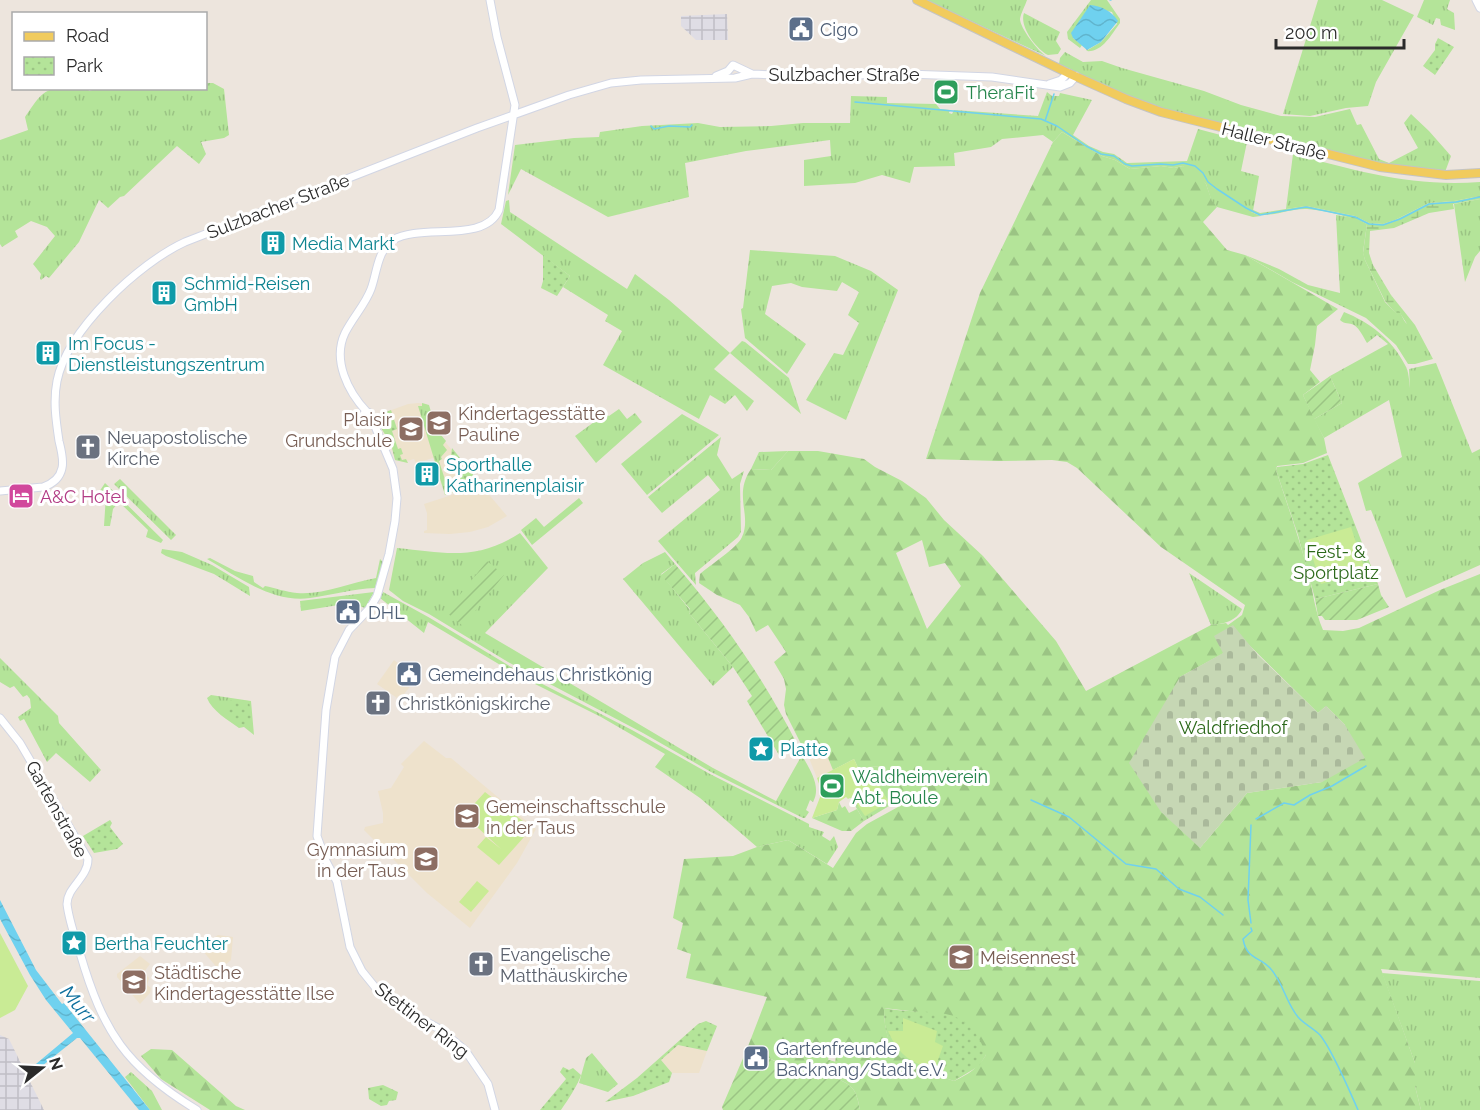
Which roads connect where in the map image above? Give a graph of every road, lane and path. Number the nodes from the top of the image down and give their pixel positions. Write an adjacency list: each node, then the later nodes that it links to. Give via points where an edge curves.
1 (490, 0): 9 (street, Stettiner Ring, via 515,99)
2 (917, 0): 8 (main road, Haller Straße)
3 (1476, 0): 4 (street)
4 (1480, 8)
5 (739, 68): 6 (street, Sulzbacher Straße); 7 (street, via 740,74); 7 (street, Sulzbacher Straße, via 732,66)
6 (752, 74): 7 (street, Sulzbacher Straße); 8 (street, Sulzbacher Straße, via 944,74 1063,87 1070,83)
7 (732, 75): 9 (street, Sulzbacher Straße, via 611,83)
8 (1072, 75): 10 (main road, Haller Straße, via 1161,112 1338,158 1422,173)
9 (513, 116): 11 (street, Sulzbacher Straße, via 185,242 150,264 89,321 62,366 54,399 63,463 60,475 43,487); 14 (street, Stettiner Ring, via 503,195 494,218 479,227 400,237 391,242 380,257 370,292 345,333 340,353 346,381 368,415 393,469 395,521 376,596 334,657 317,836 339,890 346,933 356,961 379,992 438,1028 465,1050 488,1084)
10 (1480, 173)
11 (0, 491)
12 (0, 718): 13 (street, Gartenstraße, via 20,744 88,859 86,872 67,897 67,904 102,1017 134,1063 165,1090)
13 (197, 1110)
14 (495, 1110)

